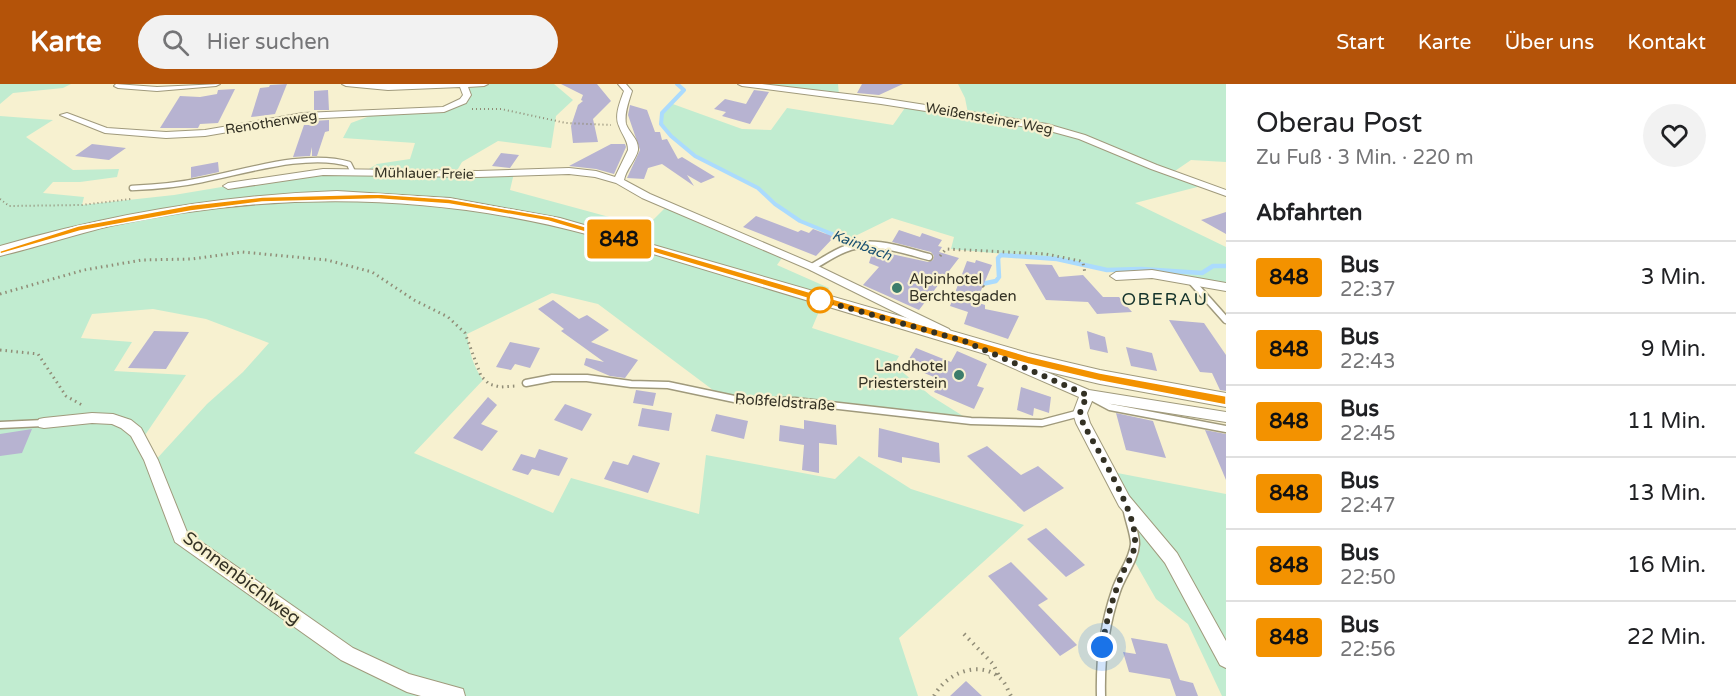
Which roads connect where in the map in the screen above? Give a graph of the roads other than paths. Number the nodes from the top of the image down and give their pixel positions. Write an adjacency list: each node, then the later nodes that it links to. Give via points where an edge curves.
1 (216, 84): 6 (street, via 157,89)
2 (346, 84): 7 (street, Renothenweg, via 388,88)
3 (484, 84): 8 (street, Renothenweg)
4 (622, 84): 11 (street, via 628,91 622,124 634,145)
5 (742, 84): 14 (street, Weißensteiner Weg, via 871,99 1047,127)
6 (118, 85)
7 (436, 86): 8 (street, Renothenweg)
8 (465, 90): 9 (street, Renothenweg, via 463,102 444,108 303,116 185,135 118,133)
9 (64, 115)
10 (353, 172): 11 (street, Mühlauer Freie, via 569,171); 12 (street, Mühlauer Freie, via 300,174); 13 (lane, via 346,162 326,160 188,184)
11 (619, 181): 17 (street, Mühlauer Freie)
12 (228, 186)
13 (132, 188)
14 (1226, 193)
15 (0, 251): 22 (main road, via 78,229 191,208 262,200 378,196 449,202 549,219)
16 (929, 257): 17 (lane, via 874,244 850,247)
17 (812, 267): 22 (street, Mühlauer Freie)
18 (1116, 276): 19 (street, via 1152,274)
19 (1193, 283): 20 (street); 21 (lane)
20 (1226, 287)
21 (1226, 320)
22 (964, 341): 24 (street); 25 (main road, via 1100,377)
23 (526, 383): 26 (lane, Roßfeldstraße, via 587,378 668,385 739,400 795,401 972,421 1042,423)
24 (1087, 395): 26 (street); 27 (street); 30 (lane, via 1110,407)
25 (1226, 400)
26 (1080, 413): 31 (street)
27 (1226, 417)
28 (44, 423): 29 (lane); 33 (street, Sonnenbichlweg, via 92,418 126,424 136,432 151,460 181,537 347,654 407,683)
29 (0, 425)
30 (1226, 429)
31 (1124, 501): 32 (street, via 1171,558); 34 (lane, via 1135,542 1104,634)
32 (1226, 659)
33 (456, 696)
34 (1101, 696)

